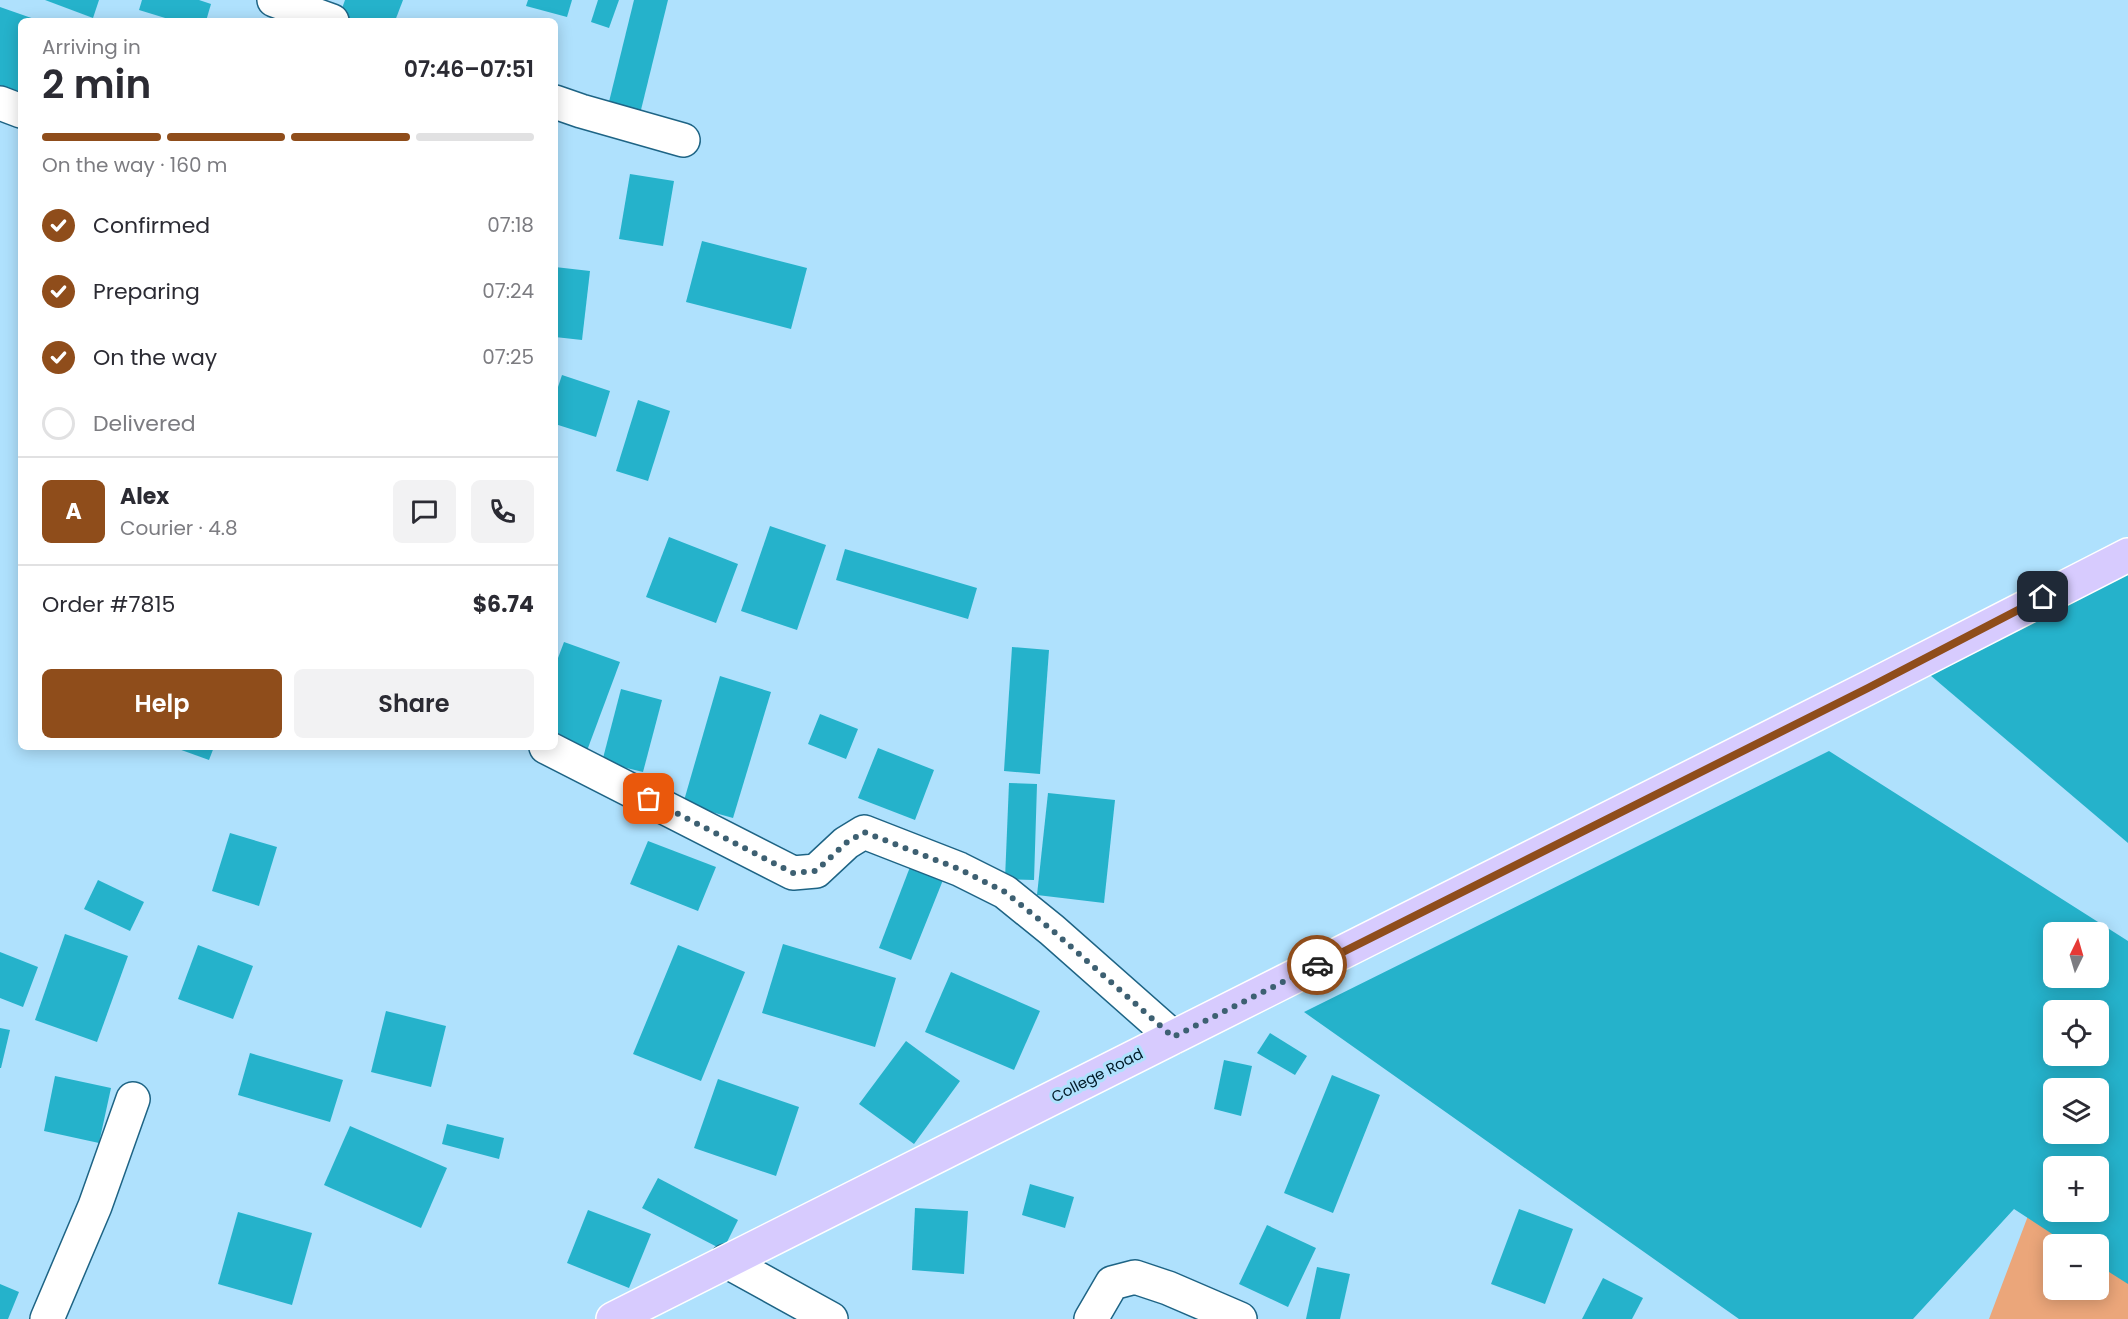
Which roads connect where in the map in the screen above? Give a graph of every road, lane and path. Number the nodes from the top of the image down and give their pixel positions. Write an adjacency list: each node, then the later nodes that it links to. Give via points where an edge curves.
1 (274, 0): 2 (street)
2 (324, 18)
3 (0, 103): 5 (street)
4 (558, 103): 6 (street)
5 (18, 110)
6 (684, 140)
7 (2128, 555): 9 (main road, College Road)
8 (552, 750): 9 (street, via 793,873 816,871 864,832 959,869 1005,892)
9 (1173, 1037): 11 (main road, College Road)
10 (133, 1099): 12 (street, via 95,1206)
11 (726, 1262): 13 (main road, College Road); 14 (street)
12 (47, 1319)
13 (613, 1319)
14 (831, 1319)
15 (1091, 1319): 16 (street, via 1112,1283 1135,1277)
16 (1240, 1319)

